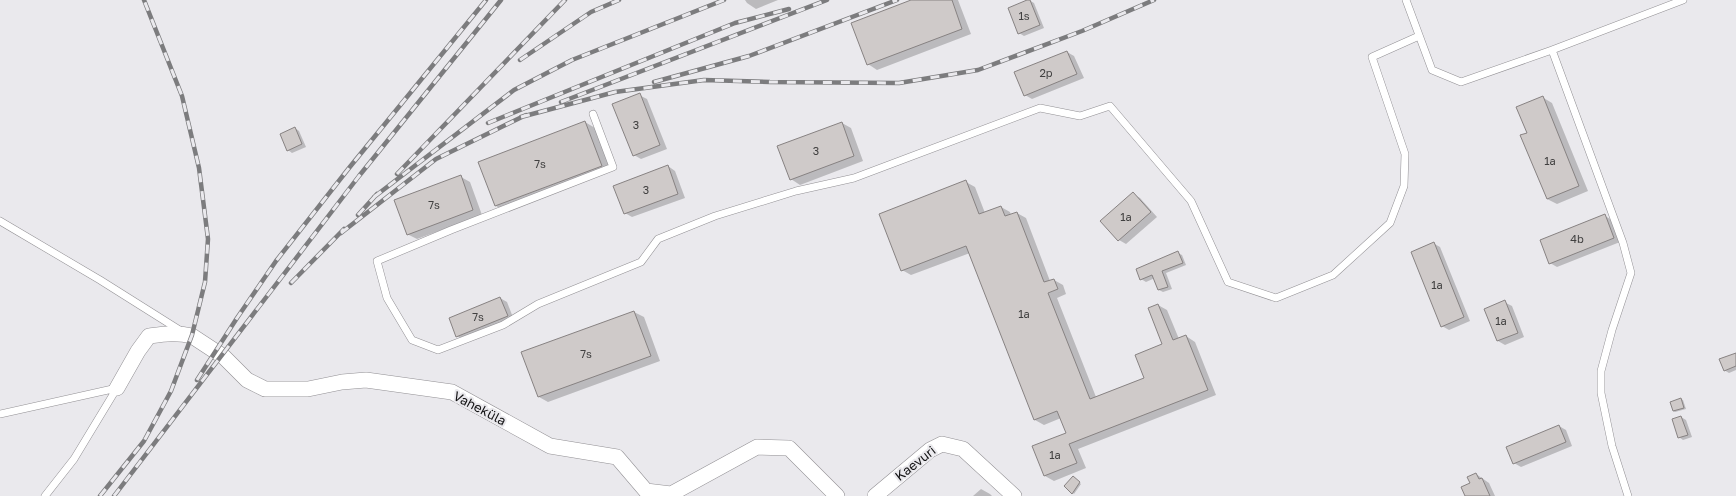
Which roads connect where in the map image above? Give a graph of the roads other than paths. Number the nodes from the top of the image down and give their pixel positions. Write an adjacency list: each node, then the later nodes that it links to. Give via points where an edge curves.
1 (1406, 0): 3 (lane)
2 (1683, 0): 4 (lane)
3 (1419, 36): 4 (lane, via 1432,70 1461,82); 5 (lane, via 1372,57 1405,154 1404,186 1390,223 1333,276 1276,298 1228,282 1191,202 1110,106 1080,116 1040,108 854,178 796,191 715,216 658,239 641,262 538,304 503,325 468,340 438,350 412,340 387,298 377,261 612,168)
4 (1552, 50): 14 (lane, via 1623,243 1631,273 1601,371 1600,393 1612,446)
5 (593, 114)
6 (0, 221): 7 (lane)
7 (186, 335): 8 (street, Vaheküla, via 172,333 149,336); 11 (street, Vaheküla, via 192,336 222,356 247,380 265,388 308,389 366,380 452,392 550,446 617,457 646,491 671,494 757,447 789,448)
8 (117, 388): 9 (lane); 10 (lane, via 74,459)
9 (0, 414)
10 (45, 496)
11 (837, 496)
12 (875, 496): 13 (street, Kaevuri, via 930,450 942,444 963,449)
13 (1014, 496)
14 (1628, 496)

